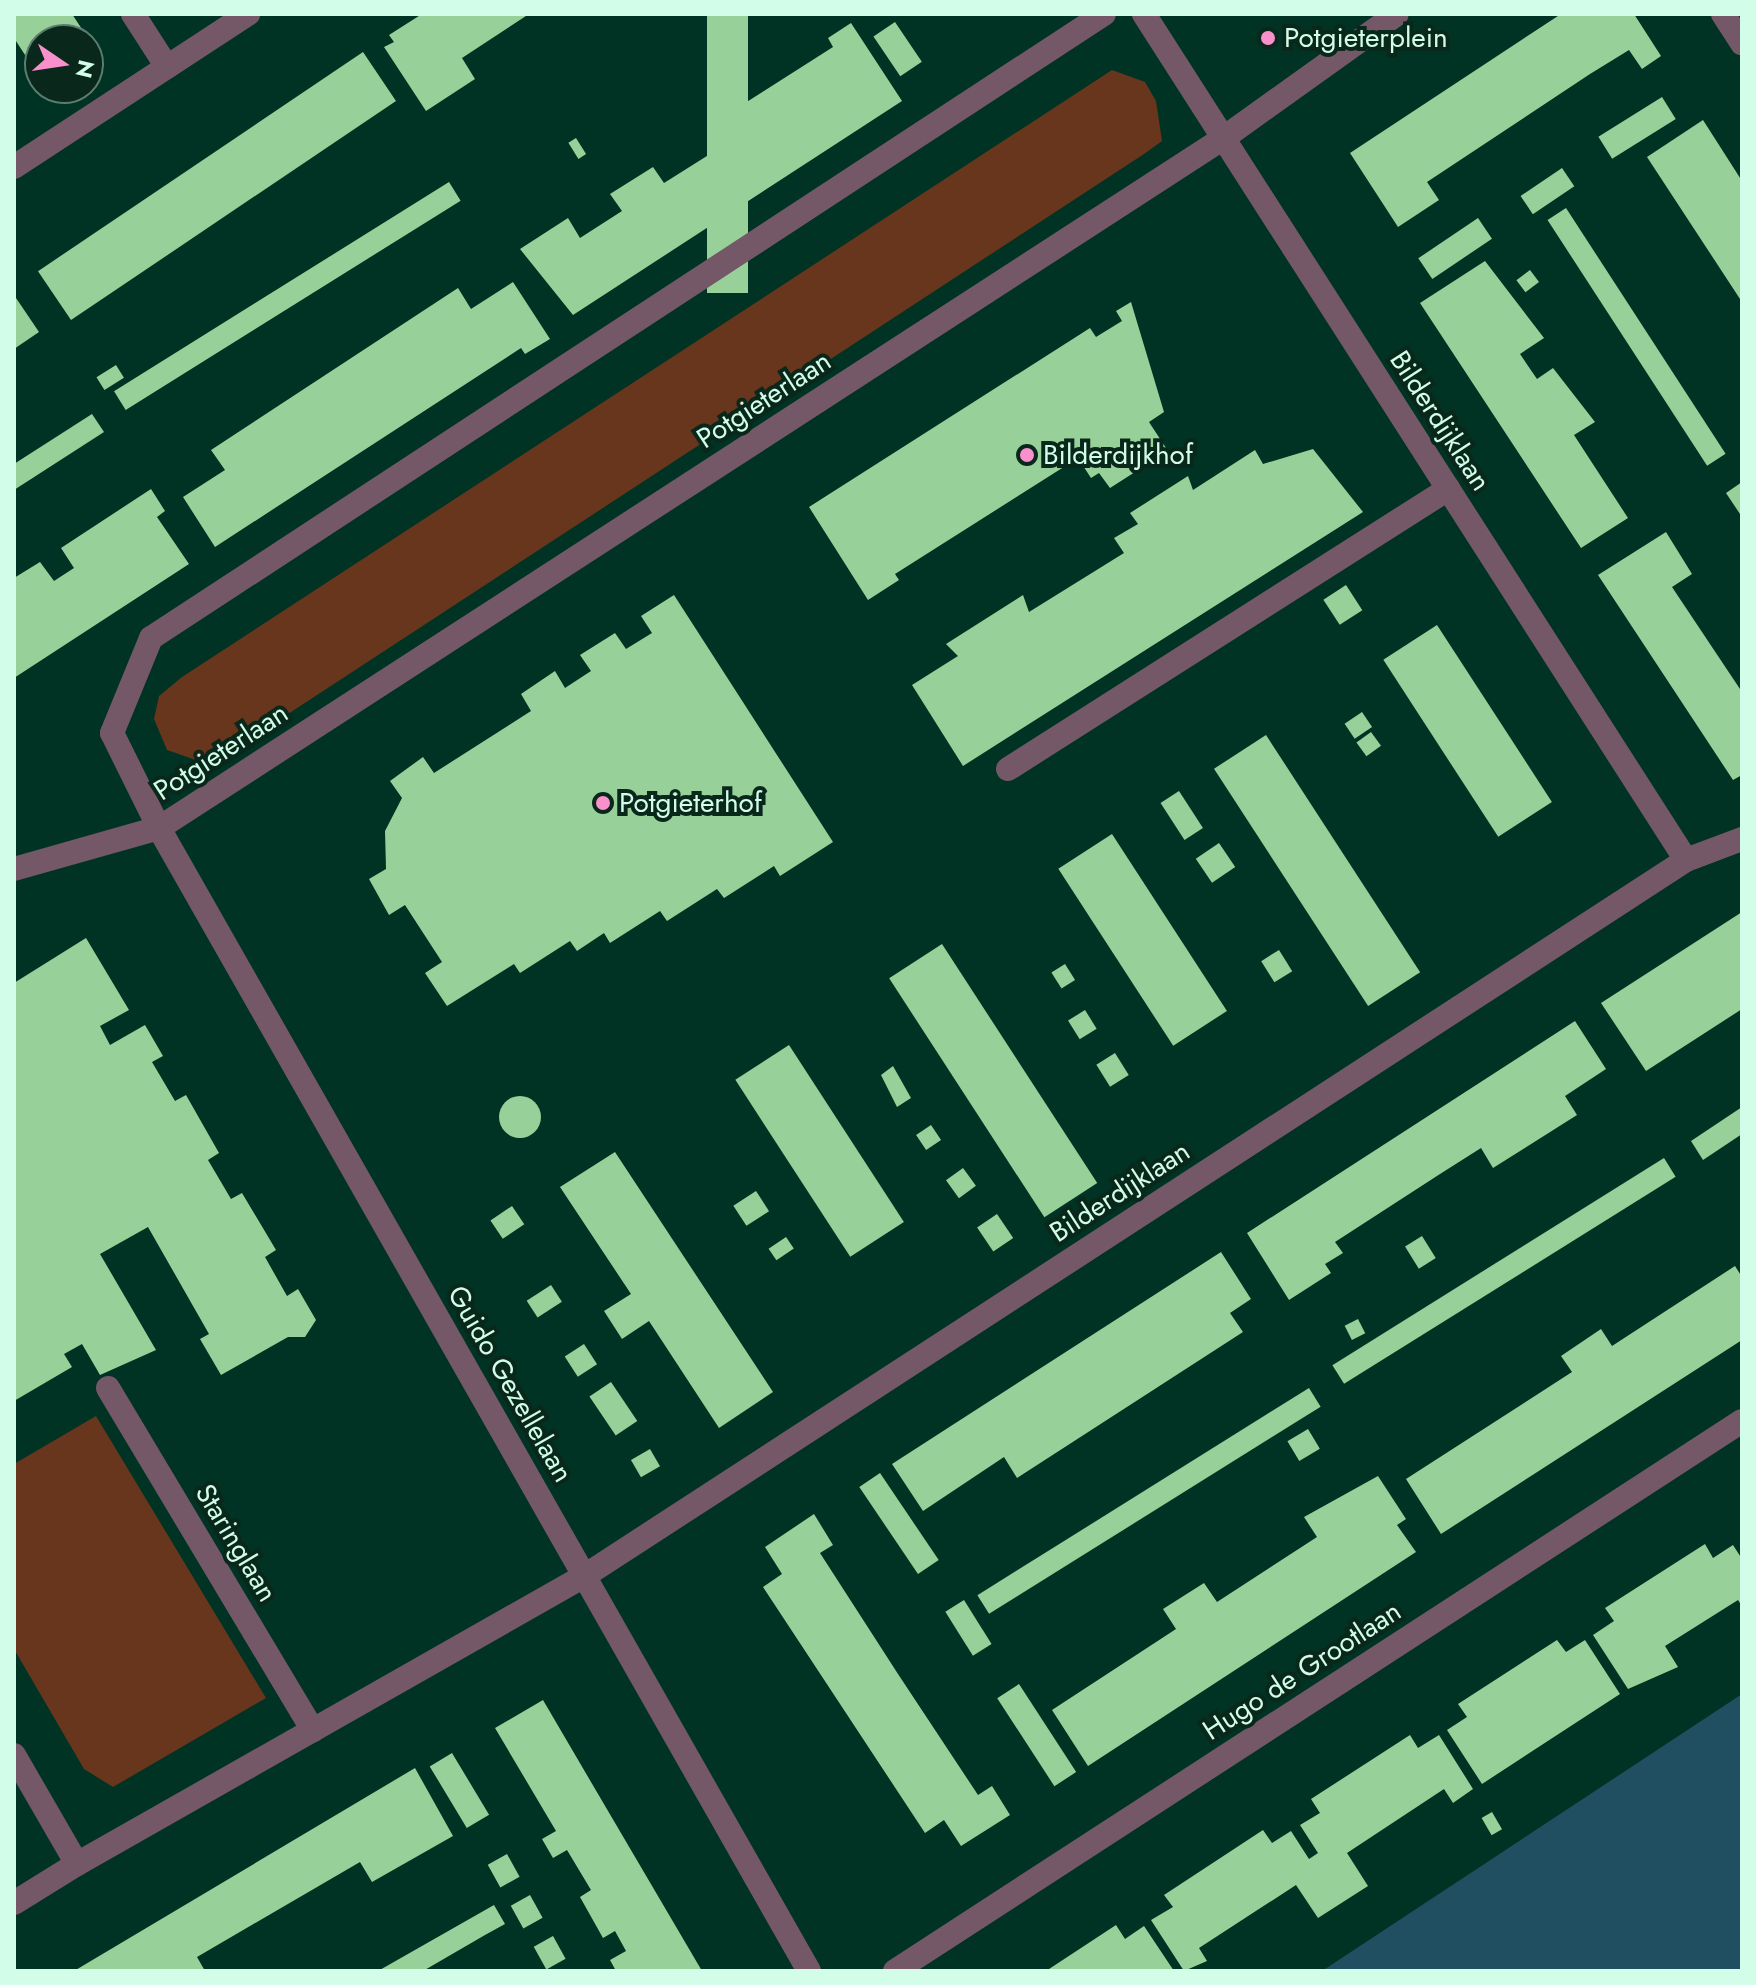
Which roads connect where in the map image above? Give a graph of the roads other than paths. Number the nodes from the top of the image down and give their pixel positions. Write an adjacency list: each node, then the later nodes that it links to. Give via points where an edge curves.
1 (133, 14): 8 (street)
2 (248, 14): 8 (street)
3 (1104, 14): 13 (street, Potgieterlaan, via 151,638 112,733)
4 (1144, 14): 9 (street, Bilderdijklaan)
5 (1397, 14): 9 (street, Potgieterlaan)
6 (1723, 14): 7 (street)
7 (1742, 43)
8 (167, 67): 10 (street)
9 (1225, 137): 11 (street, Bilderdijklaan); 13 (street, Potgieterlaan)
10 (14, 167)
11 (1448, 489): 12 (street); 15 (street, Bilderdijklaan)
12 (1008, 769)
13 (159, 828): 16 (street, Potgieterlaan); 19 (street, Guido Gezellelaan)
14 (1742, 839): 15 (street, Bilderdijklaan)
15 (1686, 860): 19 (street, Bilderdijklaan)
16 (14, 869)
17 (108, 1388): 20 (street, Staringlaan)
18 (1742, 1421): 25 (street, Hugo de Grootlaan)
19 (586, 1575): 20 (street); 24 (street, Guido Gezellelaan)
20 (313, 1730): 22 (street)
21 (14, 1755): 22 (street)
22 (77, 1864): 23 (street)
23 (14, 1903)
24 (809, 1971)
25 (895, 1971)

